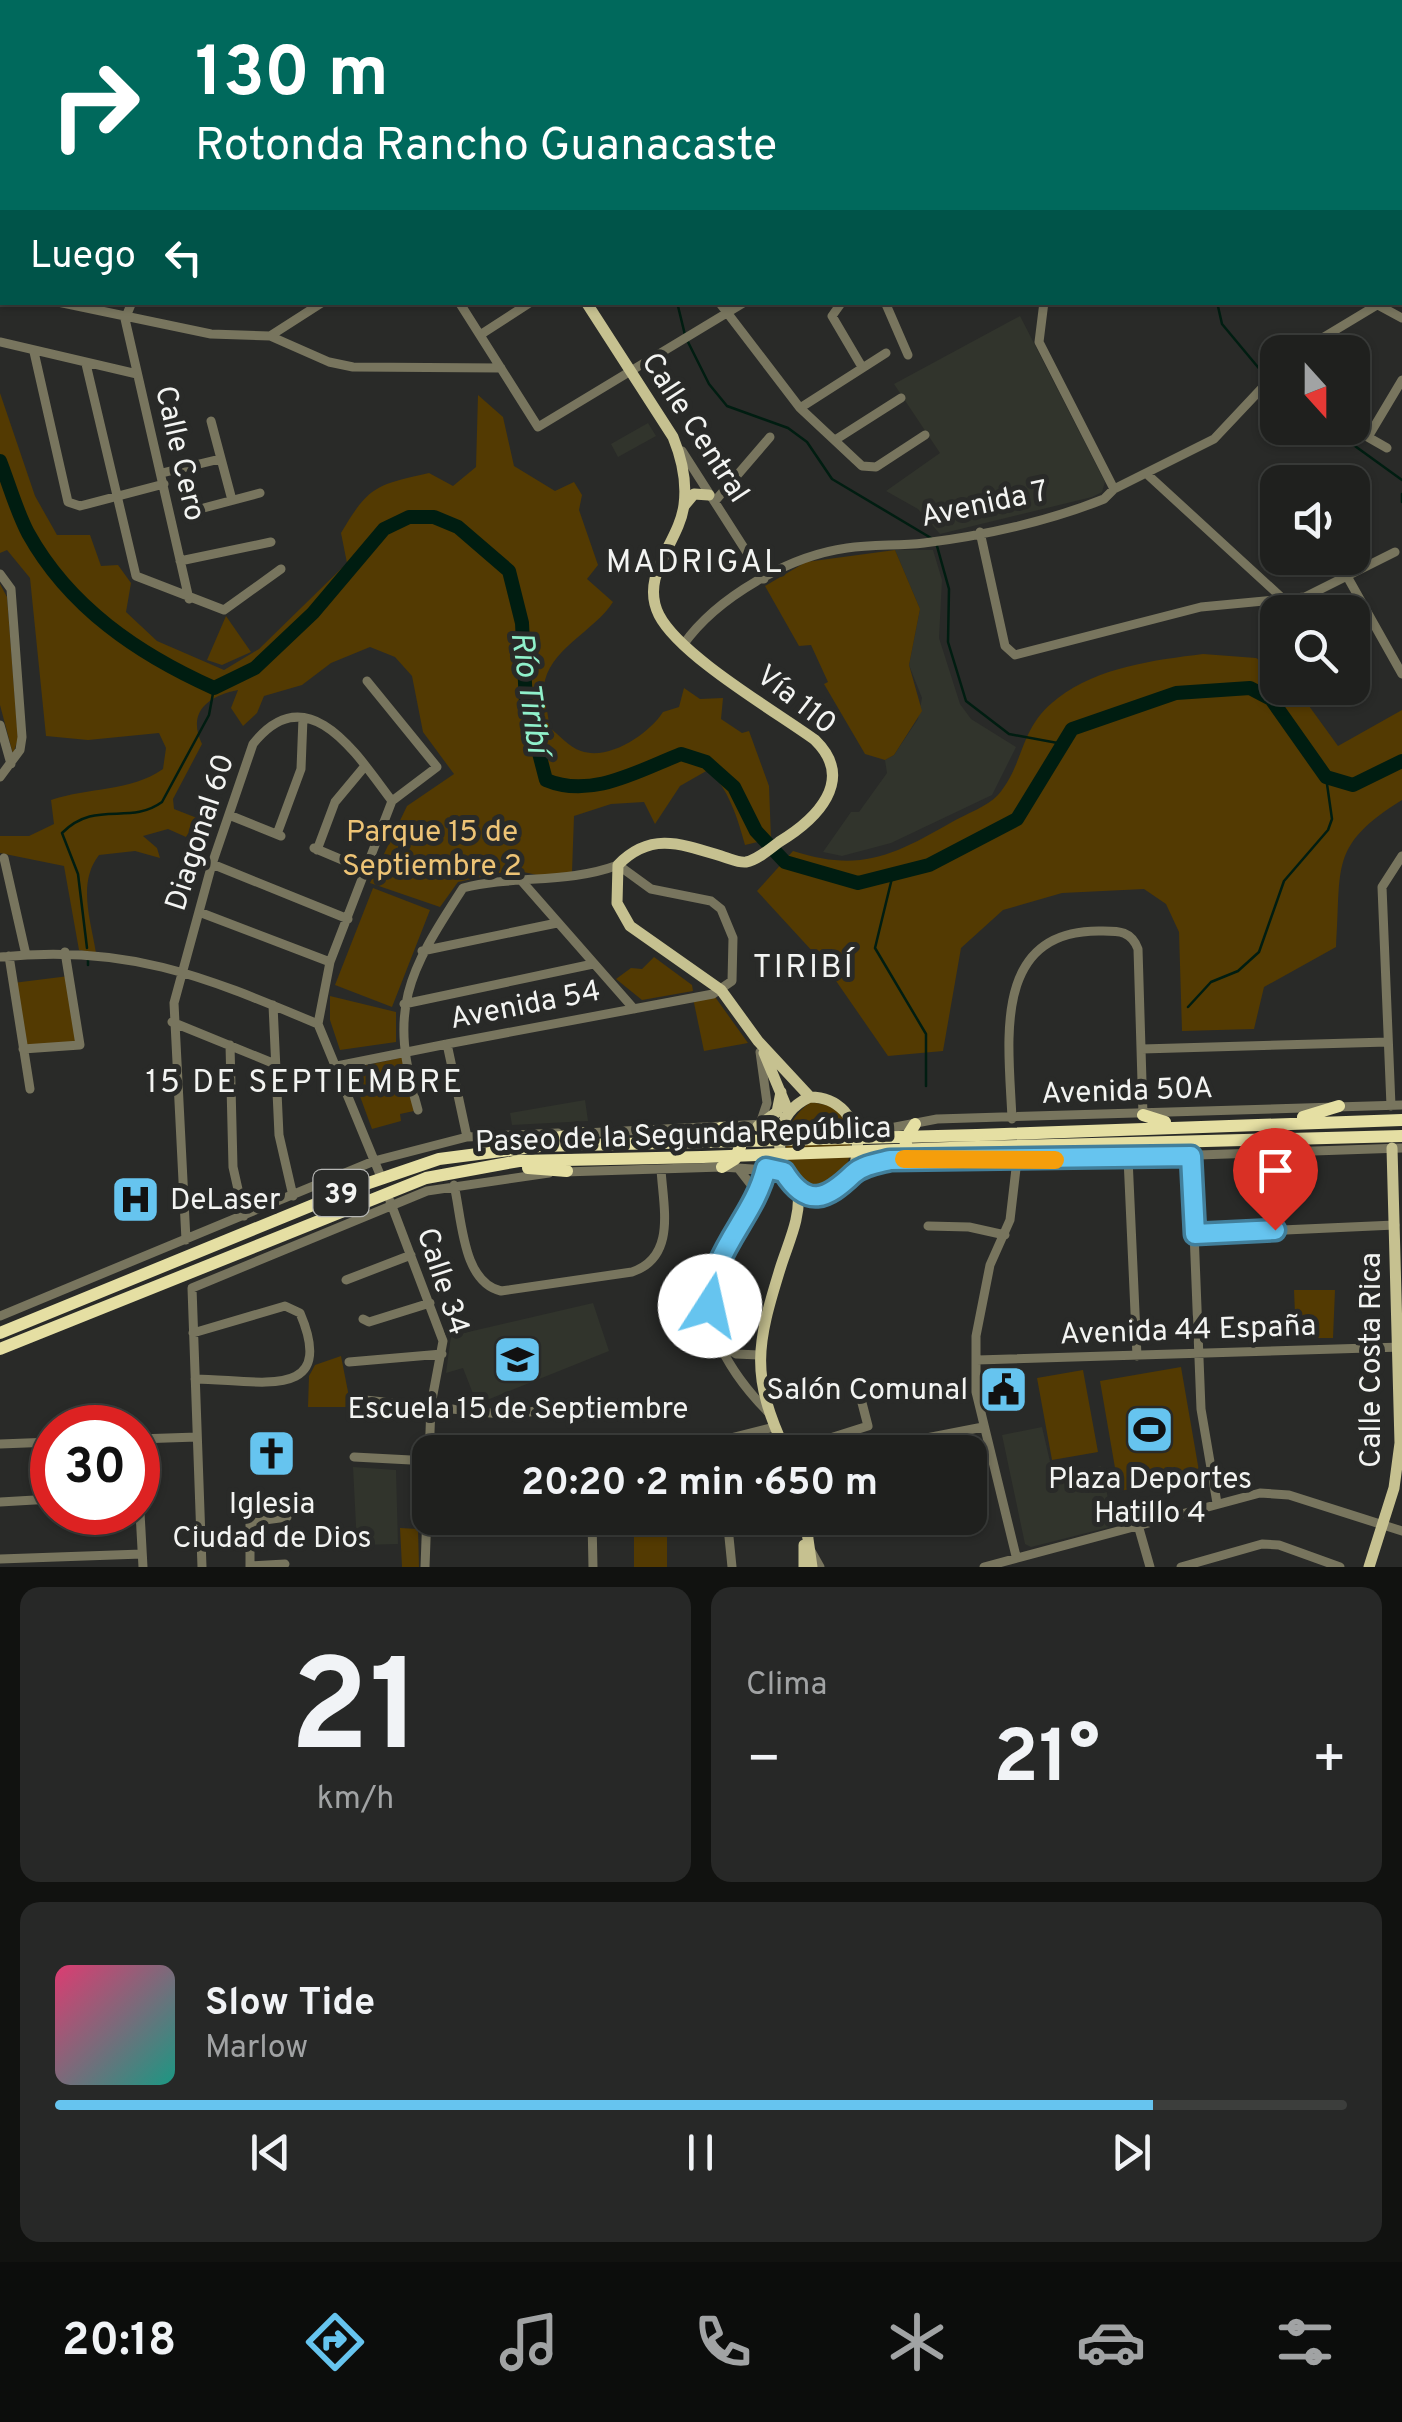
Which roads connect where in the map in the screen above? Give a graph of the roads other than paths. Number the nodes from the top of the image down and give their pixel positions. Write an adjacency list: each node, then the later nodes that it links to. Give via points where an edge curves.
1 (70, 305): 14 (street)
2 (131, 305): 14 (street)
3 (318, 305): 17 (street)
4 (461, 305): 15 (street)
5 (526, 305): 15 (street)
6 (588, 305): 25 (main road, Calle Central)
7 (722, 305): 13 (street)
8 (739, 305): 13 (street)
9 (840, 305): 23 (street, via 832,316)
10 (886, 305): 21 (street)
11 (1044, 305): 42 (street, via 1038,342)
12 (1378, 305): 16 (street)
13 (726, 312): 25 (street); 30 (street)
14 (125, 319): 17 (street); 26 (street, Calle Cero)
15 (480, 334): 24 (street)
16 (1329, 335)
17 (270, 336): 24 (street, via 353,366)
18 (0, 342): 19 (street)
19 (34, 352): 22 (street); 44 (street, via 68,502 80,506)
20 (886, 353): 23 (street)
21 (908, 355)
22 (86, 364): 26 (street); 44 (street)
23 (862, 367): 30 (street)
24 (501, 368): 25 (street, via 538,427)
25 (629, 371): 34 (main road, Calle Central)
26 (137, 374): 41 (street, Calle Cero)
27 (1402, 380): 32 (street)
28 (1260, 388): 40 (street, Avenida 7, via 1214,439)
29 (901, 398): 37 (street)
30 (800, 408): 37 (street)
31 (211, 421): 39 (street)
32 (1370, 434)
33 (925, 435): 37 (street, via 866,468)
34 (673, 437): 45 (street, Calle Central); 47 (main road, Vía 110)
35 (770, 437): 45 (street)
36 (1370, 438): 38 (street)
37 (835, 440)
38 (1387, 448)
39 (220, 459): 41 (street); 46 (street)
40 (1148, 475): 42 (street, Avenida 7); 57 (street)
41 (163, 479): 44 (street); 52 (street, Calle Cero)
42 (1114, 489): 49 (street, Avenida 7, via 1086,506)
43 (260, 494): 46 (street)
44 (115, 496): 59 (street, via 139,580)
45 (712, 498): 47 (main road, via 698,492); 56 (street, Calle Central)
46 (232, 500): 48 (street)
47 (684, 506): 61 (main road, Vía 110, via 653,593 658,613)
48 (196, 510)
49 (980, 532): 56 (street, Avenida 7, via 846,548); 60 (street, via 1010,652)
50 (271, 542): 52 (street)
51 (1395, 552): 55 (street)
52 (180, 561): 59 (street, Calle Cero)
53 (281, 569): 59 (street, via 228,609)
54 (0, 574): 66 (street, via 11,589 22,737)
55 (1348, 578): 58 (street); 62 (street)
56 (764, 579): 61 (street, Avenida 7, via 695,628)
57 (1278, 595)
58 (1310, 595)
59 (189, 599)
60 (1260, 600)
61 (684, 644): 74 (main road, Vía 110, via 815,740 832,760 834,782 826,801 792,834 753,859 736,861 670,841 631,850)
62 (1402, 674)
63 (366, 681): 69 (street, via 438,767)
64 (302, 718): 67 (street, via 338,732); 70 (street, Diagonal 60, via 280,722 253,744); 70 (street, via 301,769 279,835)
65 (0, 725): 66 (street)
66 (11, 764): 68 (street)
67 (365, 766): 69 (street); 75 (street, via 335,802 314,848)
68 (0, 776)
69 (392, 801): 75 (street)
70 (228, 816): 73 (street, Diagonal 60)
71 (4, 858): 82 (street)
72 (1399, 859): 87 (street, via 1382,887)
73 (212, 864): 77 (street, Diagonal 60); 78 (street)
74 (618, 864): 76 (street, via 563,878); 89 (main road, via 617,903 630,926); 89 (street, via 651,888 711,900 721,909 733,959 732,981)
75 (366, 870): 78 (street)
76 (519, 878): 79 (street); 80 (street, via 463,888)
77 (199, 912): 84 (street); 86 (street, Diagonal 60)
78 (348, 918): 84 (street)
79 (557, 923): 80 (street); 85 (street)
80 (422, 951): 90 (street)
81 (65, 952): 82 (street); 86 (street); 100 (street, via 80,1045)
82 (26, 954): 83 (street)
83 (4, 957): 100 (street)
84 (330, 962): 94 (street)
85 (593, 964): 90 (street); 92 (street)
86 (182, 969): 91 (street); 93 (street, Diagonal 60)
87 (1386, 988): 88 (street); 96 (street)
88 (1402, 988)
89 (721, 990): 92 (street, Avenida 54); 95 (main road)
90 (404, 1004): 101 (street)
91 (273, 1006): 94 (street); 102 (street)
92 (634, 1009): 97 (street, Avenida 54)
93 (172, 1022): 98 (street); 154 (street, Diagonal 60)
94 (318, 1024): 103 (street)
95 (758, 1041): 104 (main road); 106 (main road); 117 (street, via 767,1102)
96 (1388, 1042): 99 (street); 108 (street)
97 (447, 1044): 101 (street, Avenida 54); 122 (street)
98 (230, 1045): 102 (street); 148 (street, via 233,1167)
99 (1142, 1049): 110 (street); 112 (street, via 1139,959 1130,936 1067,935 1038,951 1012,990)
100 (23, 1050): 105 (street)
101 (404, 1053): 103 (street, Avenida 54); 109 (street)
102 (276, 1064): 144 (street, via 278,1134)
103 (337, 1066): 131 (street)
104 (779, 1083): 111 (main road); 117 (main road, via 778,1112)
105 (30, 1089)
106 (810, 1097): 111 (main road); 118 (main road, via 832,1100)
107 (1339, 1106): 108 (street, Avenida 50A); 110 (street, Avenida 50A); 114 (highway)
108 (1396, 1106)
109 (418, 1110)
110 (1143, 1115): 112 (street, Avenida 50A); 116 (highway)
111 (786, 1118): 117 (street); 139 (main road, via 778,1146)
112 (1012, 1120): 115 (street, Avenida 50A)
113 (1402, 1120): 114 (highway, Paseo de la Segunda República / 39)
114 (1287, 1122): 116 (highway, Paseo de la Segunda República / 39)
115 (916, 1124): 118 (street, Avenida 50A); 130 (highway, via 906,1140)
116 (1177, 1125): 123 (highway, Paseo de la Segunda República / 39)
117 (758, 1126): 119 (street)
118 (854, 1126): 140 (main road, via 859,1146)
119 (721, 1128): 120 (street); 135 (highway, via 740,1147)
120 (586, 1133): 122 (street); 126 (highway)
121 (1402, 1136): 124 (highway, Paseo de la Segunda República / 39)
122 (467, 1137): 131 (street)
123 (978, 1141): 124 (highway, Paseo de la Segunda República / 39); 127 (highway, Paseo de la Segunda República / 39, bridge)
124 (1131, 1142): 133 (highway)
125 (1397, 1148): 128 (street); 149 (main road, Calle Costa Rica)
126 (491, 1150): 127 (highway, Paseo de la Segunda República / 39); 141 (highway, Paseo de la Segunda República / 39)
127 (702, 1150): 134 (highway, Paseo de la Segunda República / 39)
128 (1191, 1156): 129 (street); 151 (street)
129 (1128, 1158): 133 (street); 168 (street)
130 (910, 1159): 132 (street); 140 (street)
131 (374, 1160): 141 (street); 144 (street)
132 (1017, 1160): 133 (street); 152 (street)
133 (1056, 1160)
134 (476, 1166): 138 (highway); 146 (highway, Paseo de la Segunda República / 39)
135 (730, 1168): 136 (street); 137 (street); 147 (street, via 752,1186)
136 (766, 1168): 139 (street); 147 (street)
137 (662, 1169): 138 (street); 142 (street, via 664,1234 657,1257 632,1272 523,1289 496,1290 481,1282)
138 (567, 1171): 142 (street)
139 (784, 1172): 143 (main road)
140 (853, 1174): 145 (main road, via 840,1189)
141 (382, 1177): 160 (highway, Paseo de la Segunda República / 39)
142 (454, 1185): 146 (street)
143 (798, 1191): 145 (main road); 153 (main road)
144 (293, 1196): 148 (street)
145 (817, 1197): 153 (main road)
146 (389, 1198): 155 (street, Calle 34); 161 (street, via 192,1288); 164 (highway, Paseo de la Segunda República / 39)
147 (754, 1200): 162 (street, via 713,1269 710,1306)
148 (244, 1216): 154 (street)
149 (1394, 1225): 151 (street); 163 (main road, Calle Costa Rica)
150 (928, 1226): 152 (street)
151 (1195, 1234): 165 (street)
152 (1005, 1236): 169 (street, via 990,1265)
153 (792, 1237): 167 (main road)
154 (186, 1240): 158 (street)
155 (411, 1255): 156 (street); 157 (street, Calle 34)
156 (346, 1280)
157 (430, 1303): 159 (street); 166 (street, Calle 34)
158 (0, 1316)
159 (364, 1320)
160 (0, 1334)
161 (193, 1334): 171 (street); 171 (street, via 274,1307 294,1308 313,1352 307,1370 284,1380)
162 (717, 1340): 167 (street, via 736,1354); 177 (street)
163 (1400, 1347): 165 (street, Avenida 44 España); 174 (main road, Calle Costa Rica)
164 (0, 1349)
165 (1198, 1353): 168 (street, Avenida 44 España); 193 (street, via 1200,1409)
166 (442, 1354): 170 (street); 176 (street, Calle 34)
167 (759, 1355): 177 (main road)
168 (1136, 1356): 169 (street, Avenida 44 España)
169 (976, 1360): 179 (street)
170 (349, 1362)
171 (195, 1379): 185 (street)
172 (355, 1399): 176 (street)
173 (862, 1399): 183 (street, via 868,1426)
174 (1401, 1402): 196 (main road, Calle Costa Rica, via 1398,1468)
175 (580, 1404): 176 (street, via 510,1415)
176 (431, 1405): 180 (street, Calle 34)
177 (768, 1412): 178 (main road)
178 (774, 1427): 181 (street); 182 (main road)
179 (983, 1427): 184 (street); 206 (street)
180 (430, 1435)
181 (742, 1435)
182 (778, 1435)
183 (840, 1435)
184 (942, 1435)
185 (197, 1437): 186 (street); 211 (street)
186 (160, 1438)
187 (30, 1443): 188 (street)
188 (0, 1444)
189 (354, 1457): 190 (street)
190 (412, 1460)
191 (30, 1500): 192 (street)
192 (0, 1502)
193 (1217, 1503): 195 (street); 196 (street, via 1269,1492)
194 (287, 1518): 209 (street, via 248,1525)
195 (1138, 1525): 206 (street); 219 (street)
196 (1384, 1525): 197 (street); 222 (main road, Calle Costa Rica)
197 (1402, 1531)
198 (141, 1535): 205 (street)
199 (426, 1535): 212 (street, Calle 34)
200 (592, 1535): 213 (street)
201 (729, 1535): 214 (street)
202 (805, 1535): 215 (main road)
203 (808, 1535): 204 (main road)
204 (811, 1551): 216 (main road); 217 (street)
205 (142, 1554): 207 (street); 210 (street)
206 (1016, 1556): 218 (street)
207 (0, 1560)
208 (285, 1564): 209 (street)
209 (250, 1566)
210 (143, 1567)
211 (202, 1567)
212 (425, 1567)
213 (593, 1567)
214 (732, 1567)
215 (804, 1567)
216 (812, 1567)
217 (820, 1567)
218 (984, 1567)
219 (1150, 1567)
220 (1180, 1567): 221 (street, via 1262,1544)
221 (1340, 1567)
222 (1370, 1567)

